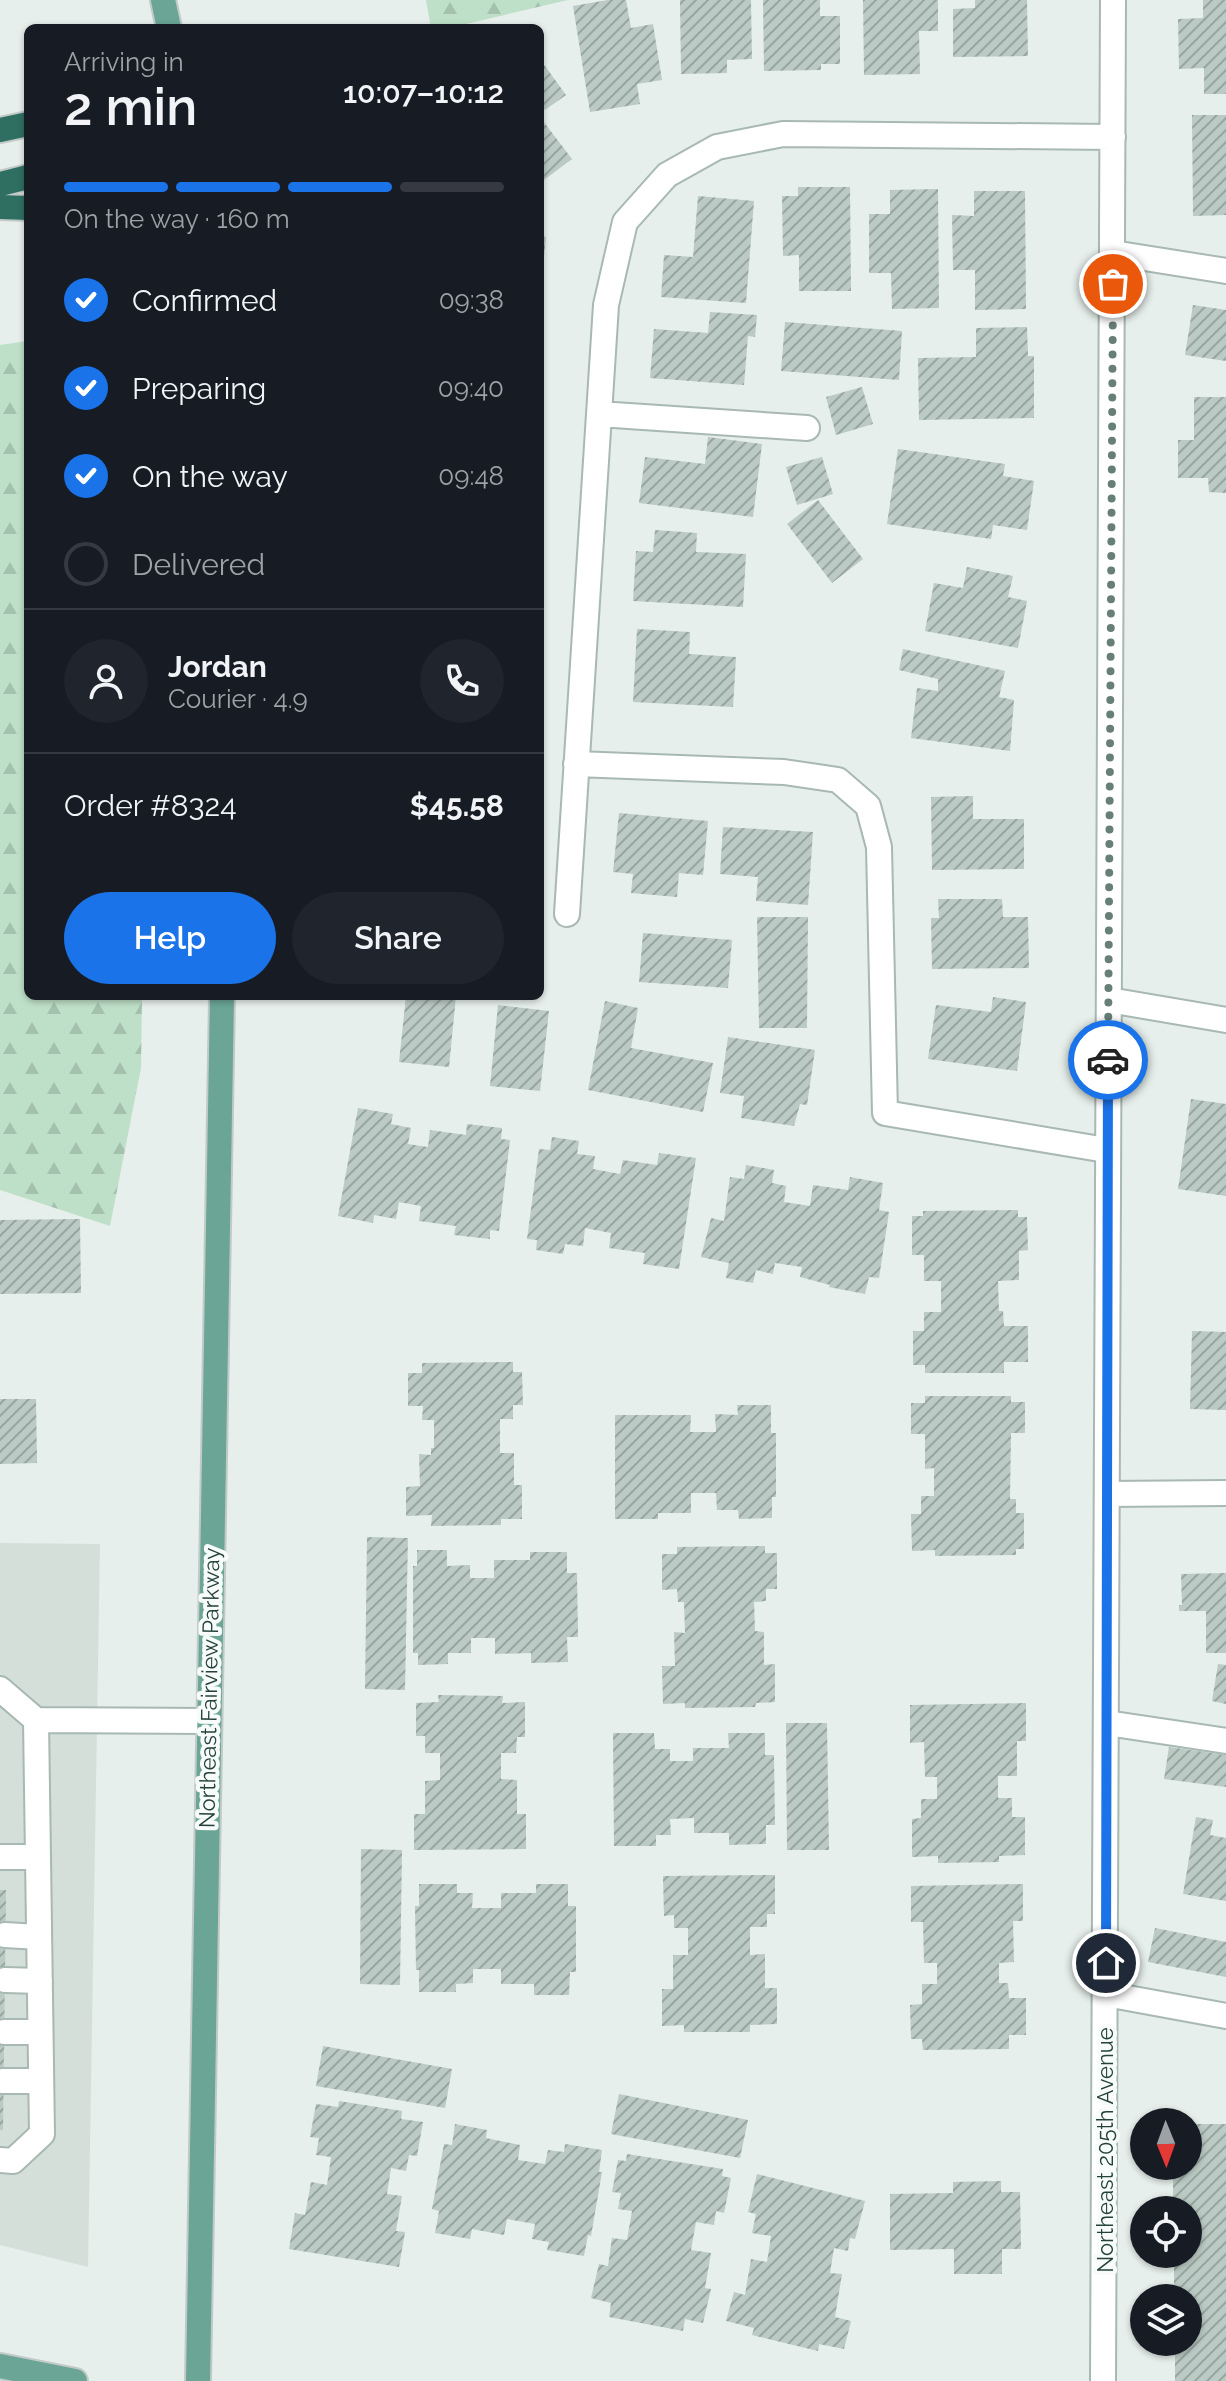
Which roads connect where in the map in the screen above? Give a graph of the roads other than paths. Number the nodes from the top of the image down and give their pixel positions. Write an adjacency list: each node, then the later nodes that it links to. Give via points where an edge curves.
1 (163, 0): 3 (main road)
2 (1113, 0): 6 (street, Northeast 205th Avenue)
3 (168, 24)
4 (24, 125): 5 (highway)
5 (0, 130)
6 (1113, 137): 11 (street, Northeast 205th Avenue); 13 (street, via 783,134 717,147 667,175 625,222 606,305)
7 (24, 178): 8 (highway)
8 (0, 184)
9 (0, 207): 10 (highway)
10 (24, 208)
11 (1113, 253): 12 (street); 18 (street, Northeast 205th Avenue)
12 (1226, 271)
13 (599, 414): 14 (street); 15 (street)
14 (807, 428)
15 (576, 764): 16 (street); 20 (street, via 784,772 838,780 868,806 879,847 885,1113)
16 (567, 914)
17 (222, 1000): 25 (main road, Northeast Fairview Parkway)
18 (1109, 1000): 19 (street); 20 (street, Northeast 205th Avenue)
19 (1226, 1020)
20 (1106, 1150): 22 (street, Northeast 205th Avenue)
21 (1226, 1493): 22 (street)
22 (1107, 1494): 26 (street, Northeast 205th Avenue)
23 (0, 1689): 24 (street)
24 (36, 1720): 25 (street); 29 (street)
25 (209, 1721): 44 (main road, Northeast Fairview Parkway)
26 (1107, 1723): 27 (street); 34 (street, Northeast 205th Avenue)
27 (1226, 1741)
28 (0, 1857): 29 (street)
29 (38, 1857): 31 (street)
30 (5, 1935): 31 (street)
31 (39, 1937): 33 (street)
32 (5, 1980): 33 (street)
33 (40, 1981): 37 (street)
34 (1106, 1994): 35 (street); 45 (street, Northeast 205th Avenue)
35 (1226, 2016)
36 (4, 2032): 37 (street)
37 (40, 2032): 39 (street)
38 (3, 2081): 39 (street)
39 (41, 2081): 40 (street, via 42,2134 13,2161)
40 (0, 2160)
41 (0, 2366): 42 (main road)
42 (32, 2377): 43 (main road)
43 (75, 2381)
44 (198, 2381)
45 (1103, 2381)

